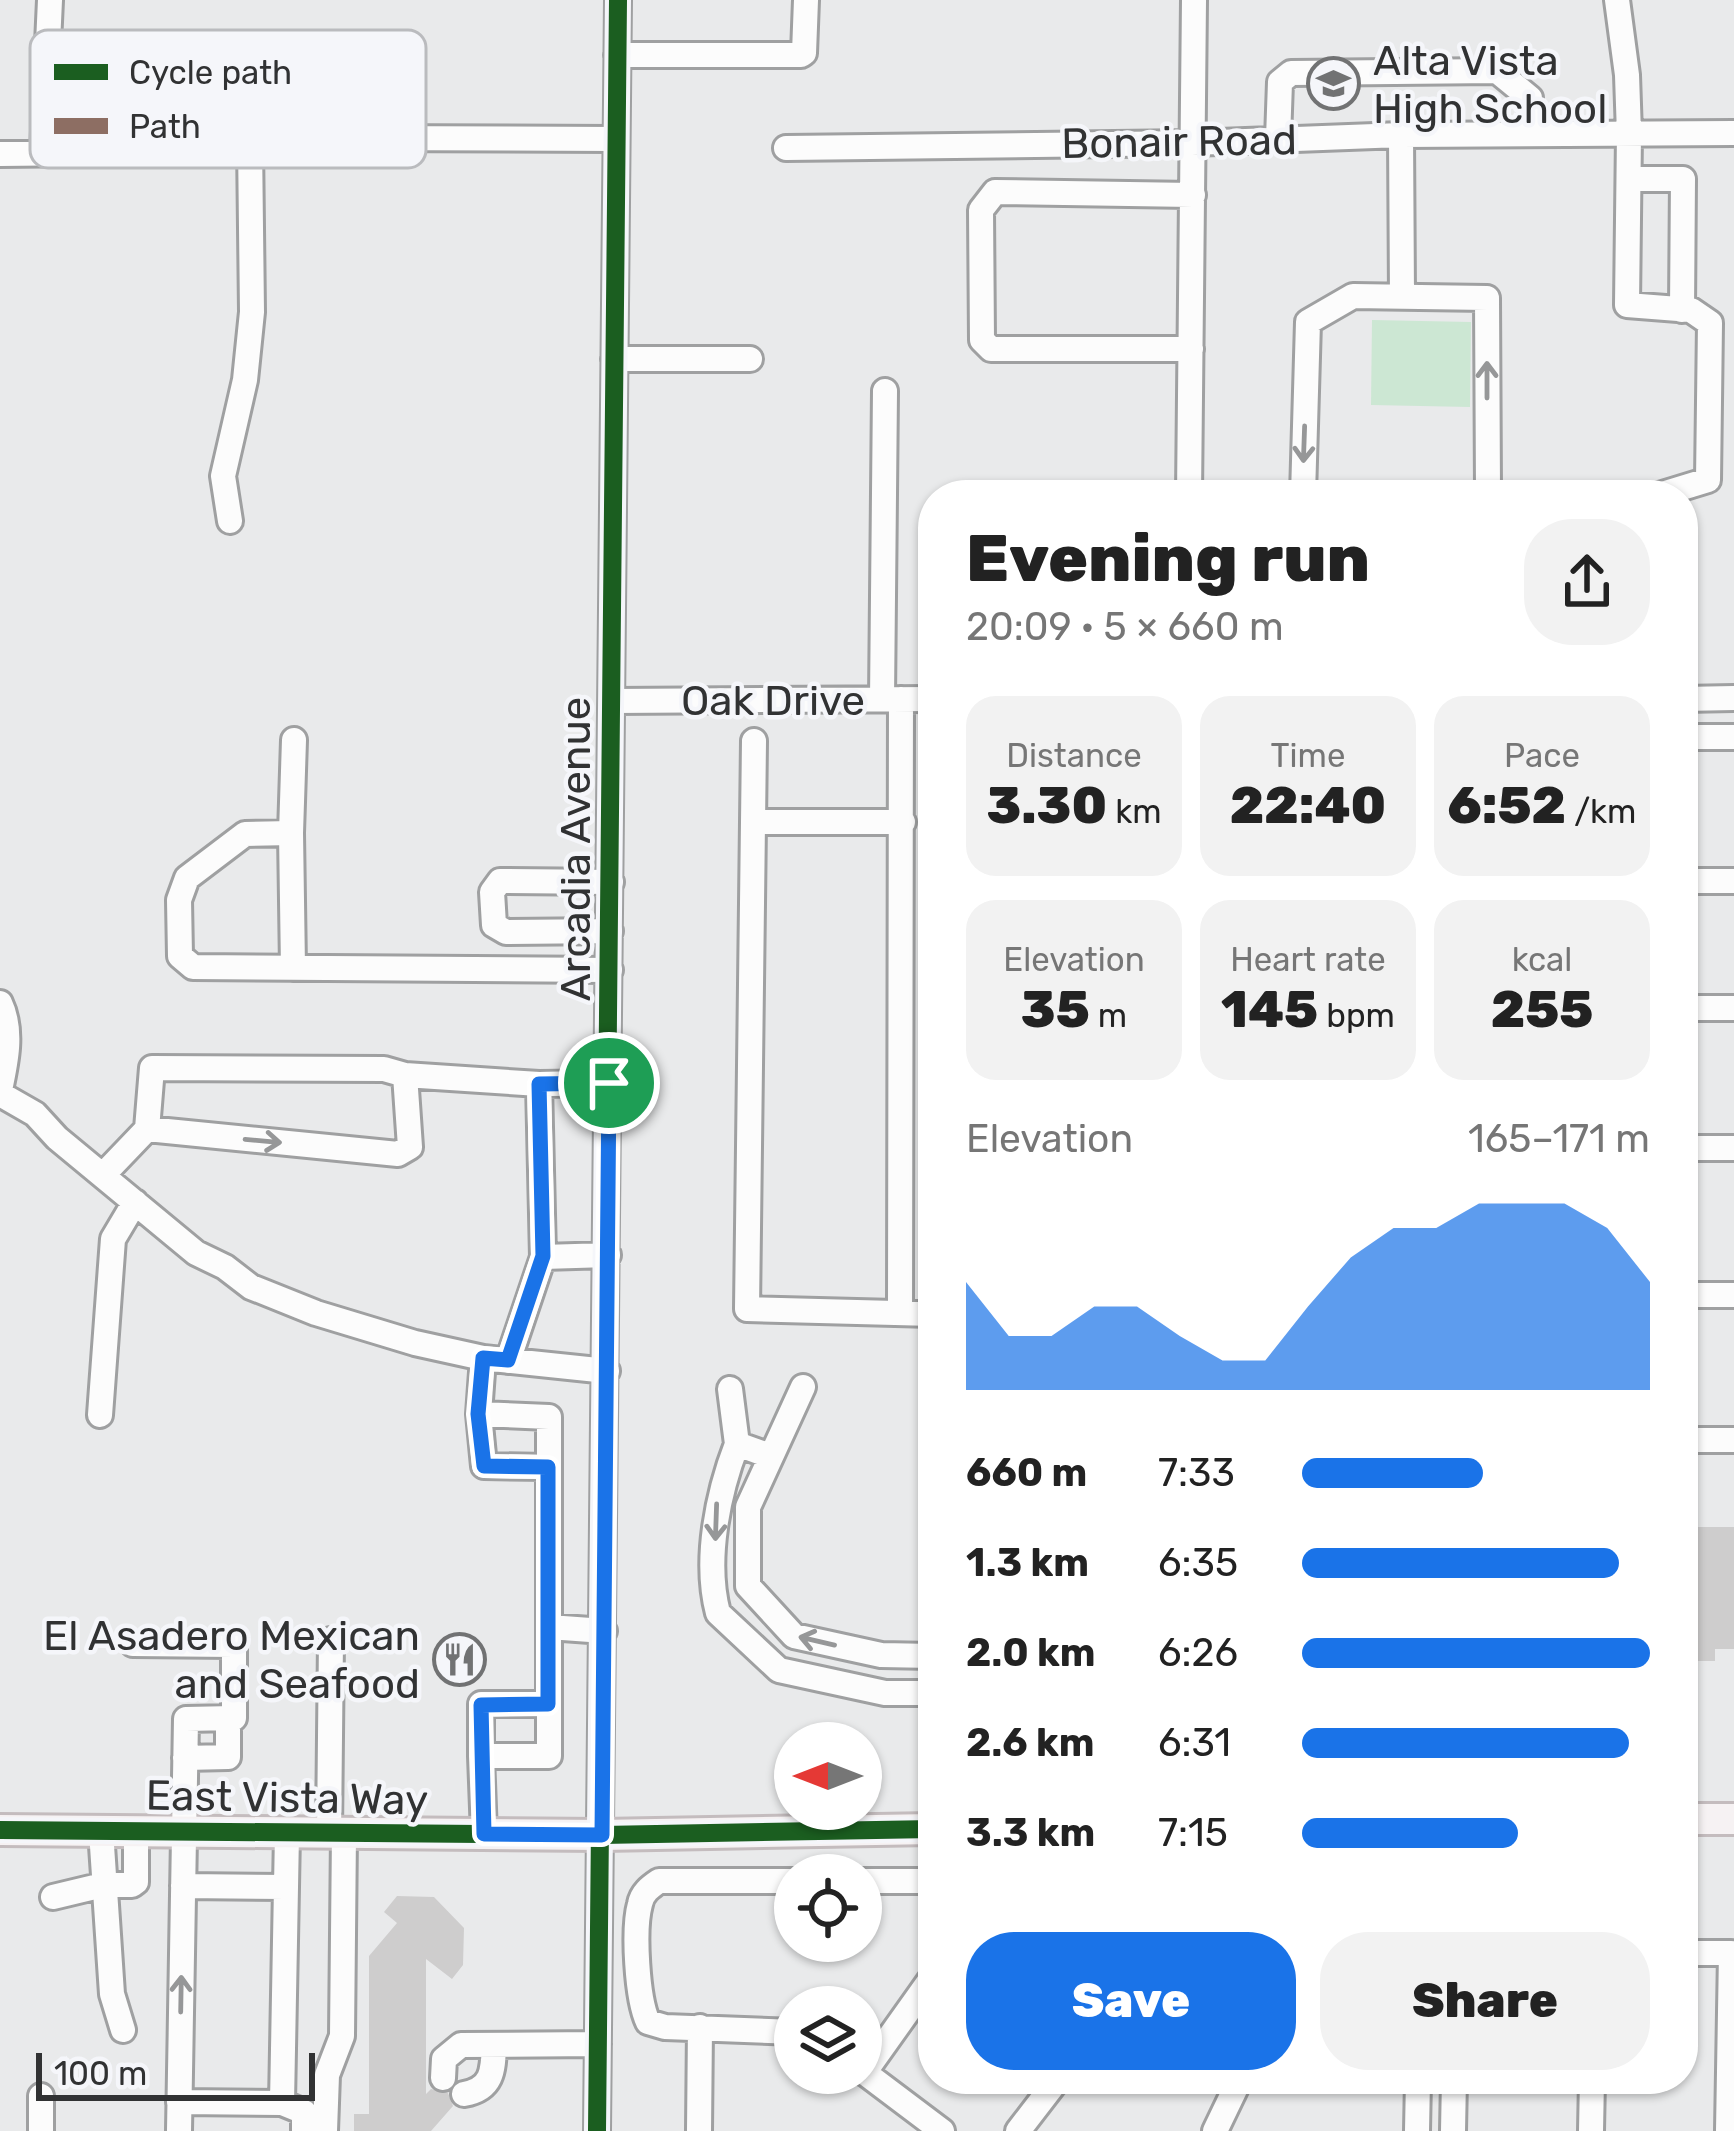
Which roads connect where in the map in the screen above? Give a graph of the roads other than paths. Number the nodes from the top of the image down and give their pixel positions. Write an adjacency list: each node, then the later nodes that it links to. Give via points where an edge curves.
1 (50, 0): 6 (street)
2 (618, 0): 7 (street, Arcadia Avenue)
3 (806, 0): 7 (street, via 801,55)
4 (1193, 0): 15 (street)
5 (1617, 0): 10 (street)
6 (49, 30)
7 (616, 55): 13 (street, Arcadia Avenue)
8 (1734, 133): 10 (street, Bonair Road)
9 (1530, 134): 10 (street, Bonair Road); 11 (street, Bonair Road); 14 (street, via 1530,98 1497,71 1291,73 1280,82)
10 (1629, 134): 20 (street)
11 (1401, 135): 14 (street, Bonair Road); 22 (street)
12 (426, 138): 13 (street)
13 (615, 139): 25 (street, Arcadia Avenue)
14 (1278, 140): 15 (street, Bonair Road)
15 (1192, 143): 16 (street, Bonair Road); 21 (street)
16 (786, 148)
17 (30, 153): 18 (street)
18 (0, 154)
19 (250, 168): 32 (street, via 252,312 223,476)
20 (1629, 179): 23 (street, via 1628,305); 23 (street, via 1683,178)
21 (1193, 195): 24 (street); 24 (street, via 995,192 981,210 982,340 991,349)
22 (1402, 296): 29 (street, one-way to 29, via 1353,296 1308,322); 30 (street, one-way to 22, via 1486,298)
23 (1682, 310): 31 (street, via 1709,323 1708,480)
24 (1191, 349): 28 (street)
25 (614, 359): 26 (street); 37 (street, Arcadia Avenue)
26 (750, 359)
27 (885, 391): 35 (street)
28 (1189, 480)
29 (1303, 480)
30 (1488, 480)
31 (1698, 483)
32 (230, 521)
33 (1698, 698): 34 (street)
34 (1734, 698)
35 (891, 699): 36 (street, Oak Drive); 37 (street, Oak Drive); 43 (street)
36 (918, 699)
37 (613, 701): 47 (street, Arcadia Avenue)
38 (1698, 737): 39 (street)
39 (1734, 737)
40 (294, 740): 44 (street)
41 (754, 741): 42 (street)
42 (752, 822): 43 (street); 68 (street, via 747,1309)
43 (903, 823): 68 (street)
44 (291, 833): 49 (street); 49 (street, via 245,834 187,878 179,900 180,956 193,967)
45 (1698, 881): 46 (street)
46 (1734, 881)
47 (611, 882): 48 (street, Arcadia Avenue); 48 (street, via 500,881 492,892 494,925 506,932)
48 (610, 931): 50 (street, Arcadia Avenue)
49 (293, 968): 50 (street)
50 (610, 970): 56 (street, Arcadia Avenue)
51 (0, 1003): 54 (street)
52 (1698, 1008): 53 (street)
53 (1734, 1008)
54 (3, 1041): 58 (street)
55 (405, 1075): 57 (street); 59 (street, via 152,1068); 59 (street, one-way to 55, via 398,1154 410,1147)
56 (609, 1083): 57 (street); 64 (street, Arcadia Avenue)
57 (539, 1084): 65 (street)
58 (0, 1092): 62 (street)
59 (146, 1129): 62 (street)
60 (1698, 1148): 61 (street)
61 (1734, 1148)
62 (103, 1175): 63 (street)
63 (135, 1202): 70 (street, via 251,1287 416,1343); 75 (street, via 113,1239)
64 (608, 1255): 65 (street); 71 (street, Arcadia Avenue)
65 (543, 1256): 70 (street)
66 (1698, 1295): 67 (street)
67 (1734, 1295)
68 (900, 1313): 69 (street)
69 (918, 1313)
70 (495, 1359): 71 (street); 74 (street)
71 (607, 1371): 82 (street, Arcadia Avenue)
72 (802, 1388): 79 (street)
73 (730, 1389): 78 (street)
74 (478, 1414): 80 (street, via 484,1466); 80 (street, via 549,1417)
75 (100, 1415)
76 (1698, 1440): 77 (street)
77 (1734, 1440)
78 (737, 1444): 79 (street); 87 (street, one-way to 87, via 715,1515 718,1613 778,1670)
79 (770, 1456): 85 (street, one-way to 79, via 794,1636 748,1586 748,1507)
80 (548, 1467): 81 (street)
81 (549, 1628): 82 (street); 89 (street)
82 (604, 1630): 103 (street, Arcadia Avenue)
83 (331, 1640): 101 (street)
84 (133, 1644): 90 (street, via 234,1645)
85 (872, 1653): 86 (street); 87 (street)
86 (918, 1655)
87 (863, 1689): 88 (street)
88 (918, 1692)
89 (548, 1704): 91 (street, via 481,1705); 91 (street, via 549,1756)
90 (228, 1718): 92 (street, via 186,1719); 92 (street, via 228,1757)
91 (482, 1756): 102 (street)
92 (185, 1758): 99 (street)
93 (1698, 1819): 94 (main road)
94 (1734, 1819)
95 (918, 1829): 103 (main road, East Vista Way)
96 (0, 1830): 97 (main road, East Vista Way)
97 (100, 1831): 98 (main road, East Vista Way); 107 (street)
98 (136, 1831): 99 (main road, East Vista Way); 107 (street, via 136,1882)
99 (183, 1832): 100 (main road, East Vista Way); 108 (street)
100 (287, 1832): 101 (main road, East Vista Way); 109 (street)
101 (337, 1833): 102 (main road, East Vista Way); 134 (street, via 342,2036 328,2075)
102 (484, 1834): 103 (main road, East Vista Way)
103 (602, 1835): 116 (street, Arcadia Avenue)
104 (774, 1881): 113 (street, via 658,1881 640,1903 638,1985 648,2022)
105 (882, 1881): 106 (street)
106 (918, 1881)
107 (103, 1885): 110 (street); 114 (street)
108 (183, 1886): 109 (street); 128 (street, one-way to 108)
109 (286, 1887): 129 (street)
110 (53, 1897)
111 (1698, 1953): 143 (street, via 1731,1953)
112 (918, 1996): 118 (street)
113 (700, 2027): 115 (street); 136 (street)
114 (123, 2030)
115 (774, 2031)
116 (598, 2044): 117 (street); 135 (street, Arcadia Avenue)
117 (494, 2045): 119 (street, via 452,2050); 121 (street, via 489,2081)
118 (882, 2045)
119 (443, 2078)
120 (882, 2087): 137 (street)
121 (464, 2094)
122 (1046, 2094): 138 (street)
123 (1233, 2094): 139 (street)
124 (1418, 2094): 140 (street)
125 (1454, 2094): 141 (street)
126 (1592, 2094): 142 (street)
127 (41, 2096): 130 (street)
128 (171, 2099): 129 (street); 131 (street); 132 (street)
129 (282, 2103): 133 (street, via 304,2112)
130 (41, 2131)
131 (163, 2131)
132 (179, 2131)
133 (304, 2131)
134 (325, 2131)
135 (597, 2131)
136 (699, 2131)
137 (942, 2131)
138 (1018, 2131)
139 (1215, 2131)
140 (1417, 2131)
141 (1454, 2131)
142 (1591, 2131)
143 (1728, 2131)

